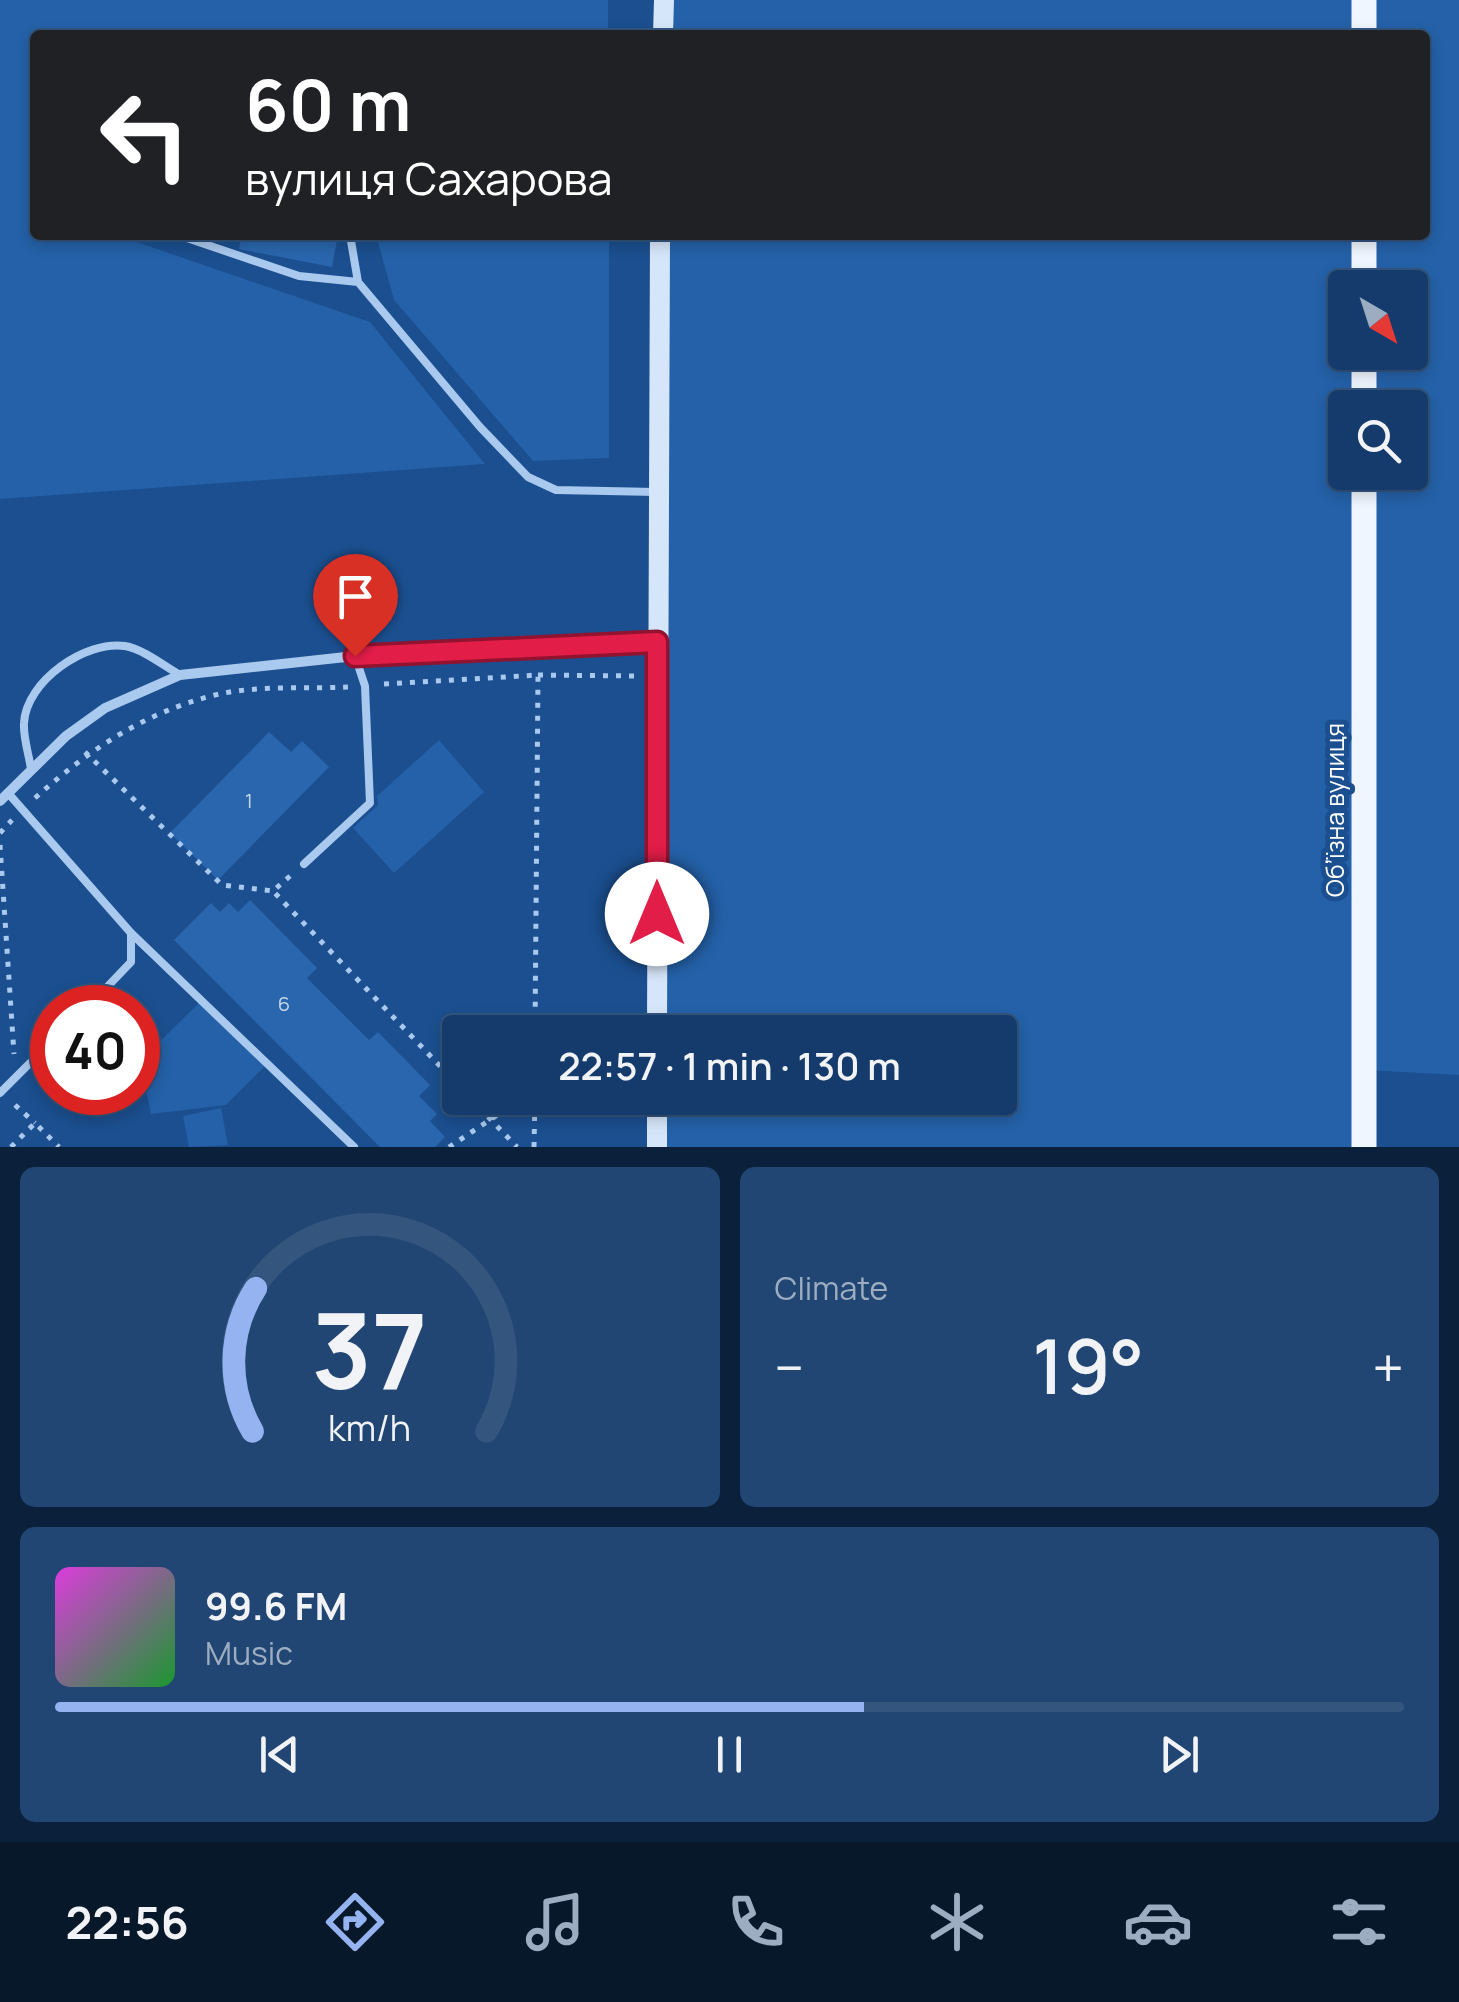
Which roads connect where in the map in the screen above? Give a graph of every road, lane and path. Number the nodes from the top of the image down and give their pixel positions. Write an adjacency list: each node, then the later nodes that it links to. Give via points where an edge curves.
1 (664, 0): 3 (street)
2 (1364, 0): 4 (main road)
3 (664, 30)
4 (1364, 30)
5 (193, 240): 10 (lane, via 298,276)
6 (351, 240): 10 (lane)
7 (660, 240): 12 (street)
8 (1364, 240): 9 (main road)
9 (1364, 270)
10 (358, 282): 12 (lane, via 528,477 556,490)
11 (1364, 490): 45 (main road, Обʼїзна вулиця)
12 (656, 492): 13 (street)
13 (657, 642): 14 (street); 17 (street)
14 (355, 656): 15 (street); 22 (lane, via 365,686 370,803)
15 (180, 675): 19 (street, via 105,708); 19 (lane, via 128,646 98,646 81,654 38,688 30,704 23,721)
16 (538, 675): 17 (path)
17 (657, 678): 26 (street)
18 (88, 754): 23 (path, via 222,885)
19 (31, 769): 20 (street)
20 (4, 797): 24 (lane)
21 (0, 845): 29 (path)
22 (304, 864): 23 (path)
23 (273, 891): 28 (path)
24 (131, 933): 25 (lane, via 131,962); 40 (lane)
25 (109, 985)
26 (657, 1015)
27 (30, 1062): 29 (lane)
28 (442, 1069)
29 (15, 1077): 30 (lane)
30 (0, 1092): 36 (path)
31 (487, 1115): 35 (path)
32 (495, 1115): 35 (path)
33 (534, 1115): 43 (path)
34 (656, 1115): 44 (street)
35 (490, 1118): 37 (path); 42 (path)
36 (35, 1123): 38 (path); 39 (path)
37 (459, 1144): 41 (path)
38 (10, 1147)
39 (59, 1147)
40 (354, 1147)
41 (450, 1147)
42 (517, 1147)
43 (534, 1147)
44 (656, 1147)
45 (1364, 1147)

